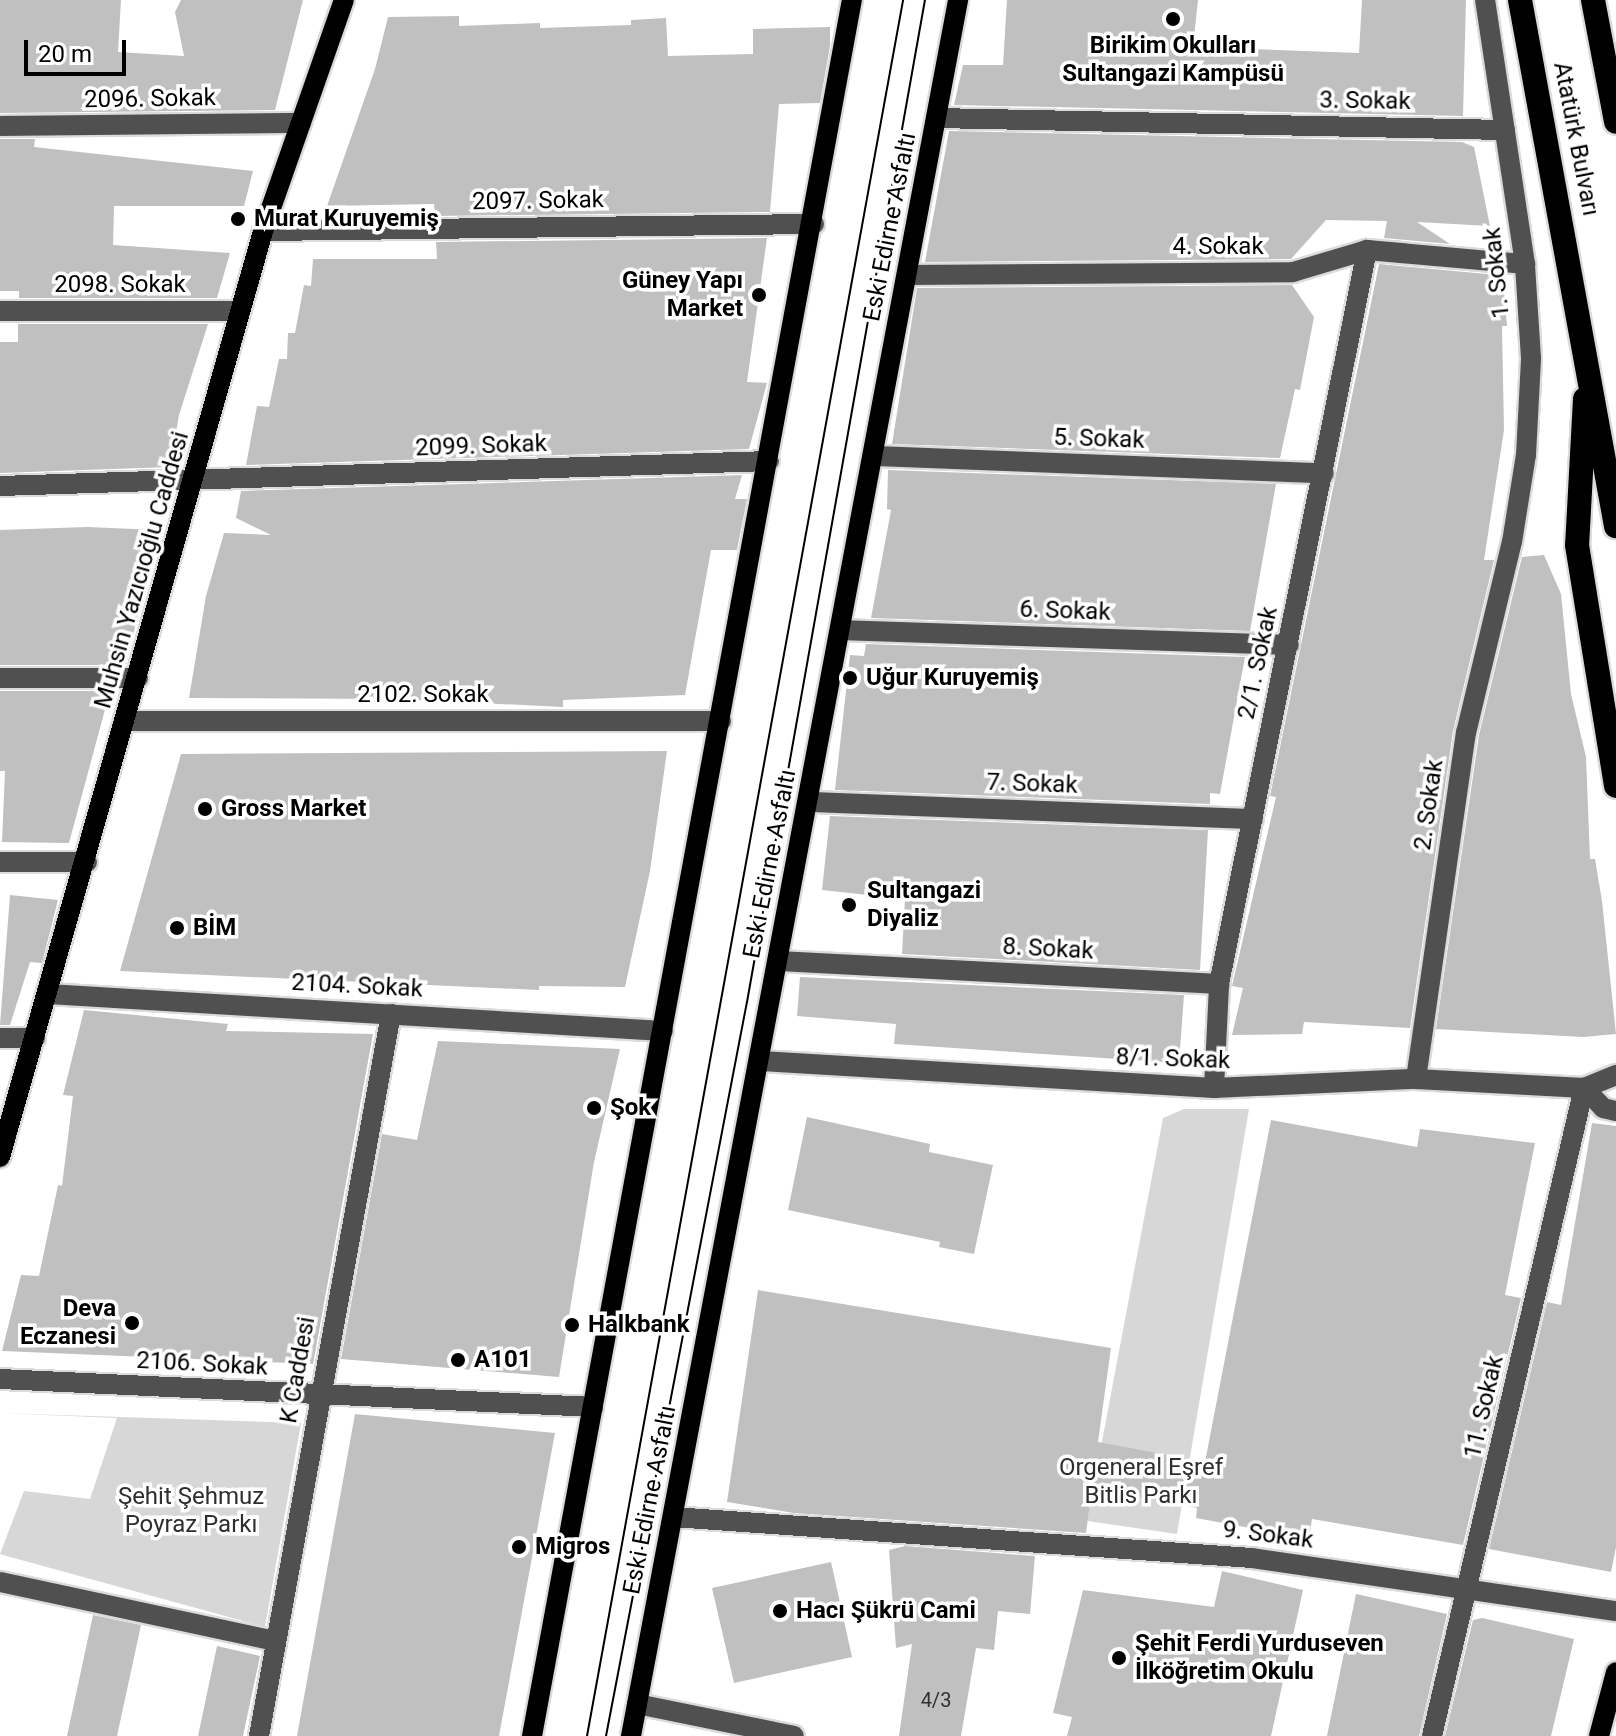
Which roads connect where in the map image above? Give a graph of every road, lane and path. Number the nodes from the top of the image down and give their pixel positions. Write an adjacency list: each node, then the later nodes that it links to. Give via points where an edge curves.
1 (344, 0): 9 (main road, Muhsin Yazıcıoğlu Caddesi)
2 (852, 0): 12 (main road)
3 (958, 0): 7 (main road, Eski Edirne Asfaltı)
4 (1485, 0): 11 (street, 1. Sokak)
5 (1520, 0): 19 (highway, Atatürk Bulvarı)
6 (1593, 0): 8 (highway, Atatürk Bulvarı)
7 (936, 118): 11 (street, 3. Sokak); 16 (main road, Eski Edirne Asfaltı)
8 (1616, 122)
9 (301, 123): 10 (street, 2096. Sokak); 13 (main road, Muhsin Yazıcıoğlu Caddesi)
10 (0, 126)
11 (1505, 130): 15 (street, 1. Sokak)
12 (814, 224): 13 (street, 2097. Sokak); 21 (main road)
13 (263, 231): 18 (main road, Muhsin Yazıcıoğlu Caddesi)
14 (1367, 250): 15 (street, 4. Sokak); 16 (street, 4. Sokak, via 1293,272); 22 (street, 2/1. Sokak)
15 (1525, 264): 26 (street, 1. Sokak, via 1530,386)
16 (907, 275): 20 (main road, Eski Edirne Asfaltı)
17 (0, 311): 18 (street, 2098. Sokak)
18 (240, 311): 23 (main road, Muhsin Yazıcıoğlu Caddesi)
19 (1588, 365): 25 (highway, Atatürk Bulvarı); 33 (highway, via 1577,545)
20 (873, 456): 22 (street, 5. Sokak); 27 (main road, Eski Edirne Asfaltı)
21 (769, 461): 23 (street, 2099. Sokak); 32 (main road)
22 (1324, 473): 28 (street, 2/1. Sokak)
23 (194, 483): 24 (street, 2099. Sokak); 30 (main road, Muhsin Yazıcıoğlu Caddesi)
24 (0, 486)
25 (1616, 526)
26 (1512, 542): 47 (street, 2. Sokak, via 1466,733)
27 (841, 630): 28 (street, 6. Sokak); 34 (main road, Eski Edirne Asfaltı)
28 (1289, 645): 35 (street, 2/1. Sokak)
29 (0, 678): 30 (street)
30 (138, 678): 31 (main road, Muhsin Yazıcıoğlu Caddesi)
31 (126, 721): 32 (street, 2102. Sokak); 37 (main road, Muhsin Yazıcıoğlu Caddesi)
32 (721, 721): 42 (main road)
33 (1616, 786)
34 (809, 802): 35 (street, 7. Sokak); 38 (main road, Eski Edirne Asfaltı)
35 (1253, 819): 39 (street, 2/1. Sokak)
36 (0, 862): 37 (street)
37 (87, 862): 40 (main road, Muhsin Yazıcıoğlu Caddesi)
38 (779, 961): 39 (street, 8. Sokak); 45 (main road, Eski Edirne Asfaltı)
39 (1219, 984): 48 (street, 2/1. Sokak)
40 (48, 994): 41 (street, 2104. Sokak); 44 (main road, Muhsin Yazıcıoğlu Caddesi)
41 (391, 1014): 42 (street, 2104. Sokak); 53 (street, K Caddesi)
42 (663, 1031): 54 (main road)
43 (0, 1038): 44 (street)
44 (35, 1038): 51 (main road, Muhsin Yazıcıoğlu Caddesi)
45 (761, 1061): 48 (street, 8/1. Sokak); 55 (main road, Eski Edirne Asfaltı)
46 (1616, 1075): 49 (street, 8/1. Sokak)
47 (1416, 1079): 48 (street, 8/1. Sokak); 49 (street, 8/1. Sokak)
48 (1214, 1088)
49 (1584, 1088): 50 (street, via 1603,1108); 57 (street, 11. Sokak)
50 (1616, 1111)
51 (0, 1157)
52 (0, 1379): 53 (street, 2106. Sokak)
53 (319, 1397): 54 (street, 2106. Sokak); 59 (street, K Caddesi)
54 (593, 1407): 63 (main road)
55 (673, 1517): 57 (street, 9. Sokak, via 1182,1551); 61 (main road, Eski Edirne Asfaltı)
56 (0, 1582): 59 (street)
57 (1469, 1589): 58 (street, 9. Sokak); 66 (street, 11. Sokak)
58 (1616, 1611)
59 (276, 1641): 62 (street, K Caddesi)
60 (1616, 1672): 67 (main road)
61 (637, 1704): 64 (main road, Eski Edirne Asfaltı); 65 (street)
62 (259, 1736)
63 (532, 1736)
64 (631, 1736)
65 (794, 1736)
66 (1432, 1736)
67 (1599, 1736)

